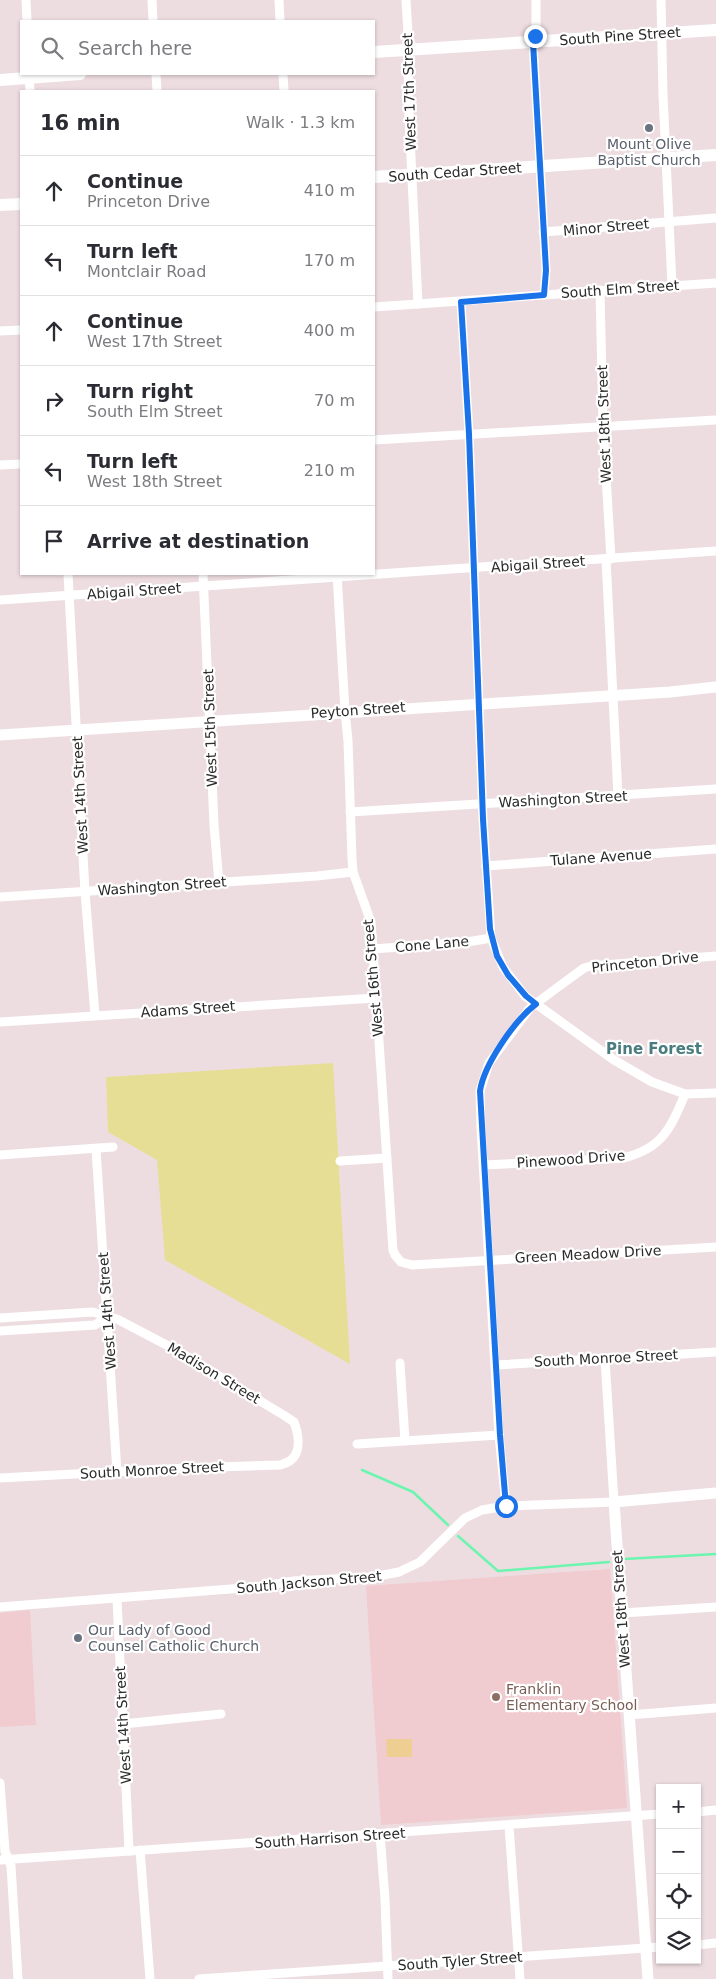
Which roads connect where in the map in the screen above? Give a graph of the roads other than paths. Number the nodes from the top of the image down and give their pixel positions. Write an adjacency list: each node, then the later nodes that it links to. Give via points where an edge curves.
1 (26, 0): 7 (street)
2 (152, 0): 8 (street)
3 (279, 0): 9 (street)
4 (406, 0): 13 (street, West 17th Street)
5 (536, 0): 12 (street)
6 (662, 0): 11 (street)
7 (27, 20)
8 (153, 20)
9 (280, 20)
10 (716, 30): 11 (main road, South Pine Street)
11 (662, 33): 12 (main road, South Pine Street); 23 (street)
12 (533, 42): 13 (main road, South Pine Street); 24 (street)
13 (409, 50): 14 (main road, South Pine Street); 25 (street, West 17th Street)
14 (375, 52)
15 (73, 75): 19 (main road)
16 (156, 75): 20 (street)
17 (283, 75): 21 (street)
18 (0, 80): 19 (main road)
19 (30, 81)
20 (157, 90)
21 (284, 90)
22 (716, 155): 23 (main road, South Cedar Street)
23 (666, 157): 24 (main road, South Cedar Street); 30 (street)
24 (539, 167): 25 (main road, South Cedar Street); 31 (street)
25 (412, 174): 26 (main road, South Cedar Street); 37 (street, West 17th Street)
26 (375, 177)
27 (20, 204): 28 (main road)
28 (0, 205)
29 (716, 218): 30 (street, Minor Street)
30 (670, 221): 31 (street, Minor Street); 33 (street)
31 (543, 232): 35 (street)
32 (716, 283): 33 (street, South Elm Street)
33 (672, 285): 34 (street, South Elm Street)
34 (600, 290): 35 (street, South Elm Street); 42 (street, West 18th Street)
35 (544, 295): 36 (street, South Elm Street)
36 (461, 302): 37 (street, South Elm Street); 43 (street)
37 (418, 304): 38 (street, South Elm Street)
38 (375, 307)
39 (20, 330): 40 (street)
40 (0, 331)
41 (716, 420): 42 (street)
42 (603, 426): 43 (street); 48 (street, West 18th Street)
43 (469, 434): 44 (street); 49 (street)
44 (375, 440)
45 (20, 464): 46 (street)
46 (0, 465)
47 (716, 551): 48 (street, Abigail Street)
48 (609, 559): 49 (street, Abigail Street); 59 (street, West 18th Street)
49 (474, 568): 50 (street, Abigail Street); 60 (street)
50 (375, 574)
51 (68, 575): 56 (street, West 14th Street)
52 (204, 575): 55 (street, West 15th Street)
53 (354, 575): 54 (street, Abigail Street)
54 (337, 576): 55 (street, Abigail Street); 61 (street, West 16th Street)
55 (204, 586): 56 (street, Abigail Street); 62 (street, West 15th Street)
56 (69, 594): 57 (street, Abigail Street); 63 (street, West 14th Street)
57 (0, 600)
58 (716, 687): 59 (street, Peyton Street)
59 (612, 695): 60 (street, Peyton Street); 66 (street, West 18th Street)
60 (479, 703): 61 (street, Peyton Street); 67 (street)
61 (345, 711): 62 (street, Peyton Street); 68 (street, West 16th Street)
62 (209, 720): 63 (street, Peyton Street); 72 (street, West 15th Street)
63 (76, 729): 64 (street, Peyton Street); 73 (street, West 14th Street)
64 (0, 735)
65 (716, 790): 66 (street, Washington Street)
66 (618, 796): 67 (street, Washington Street)
67 (484, 804): 68 (street, Washington Street); 70 (street)
68 (350, 812): 71 (street, West 16th Street)
69 (716, 849): 70 (street, Tulane Avenue)
70 (486, 866): 75 (street)
71 (354, 872): 72 (street, Washington Street); 76 (street, West 16th Street, via 371,922)
72 (219, 883): 73 (street, Washington Street)
73 (85, 892): 74 (street, Washington Street); 80 (street, West 14th Street)
74 (0, 897)
75 (491, 938): 76 (street, Cone Lane); 79 (street, via 508,975)
76 (373, 949): 78 (street, West 16th Street)
77 (716, 956): 79 (street, Princeton Drive, via 584,968)
78 (376, 998): 80 (street, Adams Street); 87 (street, West 16th Street)
79 (536, 1004): 82 (street, via 632,1072); 89 (street, Princeton Drive, via 495,1053 484,1074 480,1096)
80 (95, 1015): 81 (street, Adams Street)
81 (0, 1022)
82 (685, 1094): 83 (street); 89 (street, Pinewood Drive, via 665,1136 638,1154 623,1158)
83 (716, 1094)
84 (113, 1147): 85 (street)
85 (96, 1149): 86 (street); 93 (street, West 14th Street)
86 (0, 1155)
87 (387, 1158): 88 (street); 92 (street, West 16th Street, via 393,1250)
88 (340, 1161)
89 (484, 1165): 91 (street, Princeton Drive)
90 (716, 1247): 91 (street, Green Meadow Drive)
91 (489, 1260): 92 (street, Green Meadow Drive, via 412,1265); 99 (street, Princeton Drive)
92 (401, 1262)
93 (107, 1317): 94 (street, Madison Street, via 93,1312); 95 (street, via 95,1325); 103 (street, Madison Street, via 117,1319 178,1351 294,1422); 104 (street, West 14th Street)
94 (0, 1318)
95 (0, 1331)
96 (716, 1352): 97 (street, South Monroe Street)
97 (605, 1358): 99 (street, South Monroe Street); 107 (street, West 18th Street)
98 (400, 1363): 101 (street)
99 (496, 1365): 100 (street, Princeton Drive)
100 (500, 1435): 101 (street); 108 (street, Princeton Drive)
101 (405, 1440): 102 (street)
102 (357, 1444)
103 (298, 1449): 104 (street, South Monroe Street, via 291,1460 280,1465)
104 (117, 1472): 105 (street, South Monroe Street)
105 (0, 1478)
106 (716, 1493): 107 (street, South Jackson Street)
107 (614, 1502): 108 (street, South Jackson Street); 112 (street, West 18th Street)
108 (506, 1506): 109 (street, South Jackson Street, via 473,1513 420,1562 386,1576 294,1581)
109 (117, 1599): 110 (street, South Jackson Street); 116 (street, West 14th Street)
110 (0, 1607)
111 (716, 1607): 112 (street)
112 (622, 1613): 115 (street, West 18th Street)
113 (716, 1708): 115 (street)
114 (221, 1714): 116 (street)
115 (629, 1714): 121 (street, West 18th Street)
116 (124, 1724): 125 (street, West 14th Street)
117 (0, 1783): 126 (street)
118 (716, 1810): 119 (street)
119 (701, 1812)
120 (656, 1814): 121 (street, South Harrison Street)
121 (637, 1816): 122 (street, South Harrison Street); 130 (street, West 18th Street)
122 (509, 1826): 123 (street, South Harrison Street); 131 (street)
123 (380, 1834): 124 (street, South Harrison Street); 132 (street)
124 (140, 1850): 125 (street, South Harrison Street); 134 (street)
125 (129, 1851): 126 (street, South Harrison Street)
126 (4, 1860): 133 (street, via 11,1866)
127 (716, 1943): 128 (street)
128 (701, 1944)
129 (656, 1947): 130 (street, South Tyler Street)
130 (646, 1948): 131 (street, South Tyler Street); 138 (street, West 18th Street)
131 (518, 1957): 132 (street, South Tyler Street); 137 (street)
132 (387, 1967): 135 (street, South Tyler Street); 136 (street)
133 (18, 1979)
134 (150, 1979)
135 (200, 1979)
136 (388, 1979)
137 (520, 1979)
138 (648, 1979)

